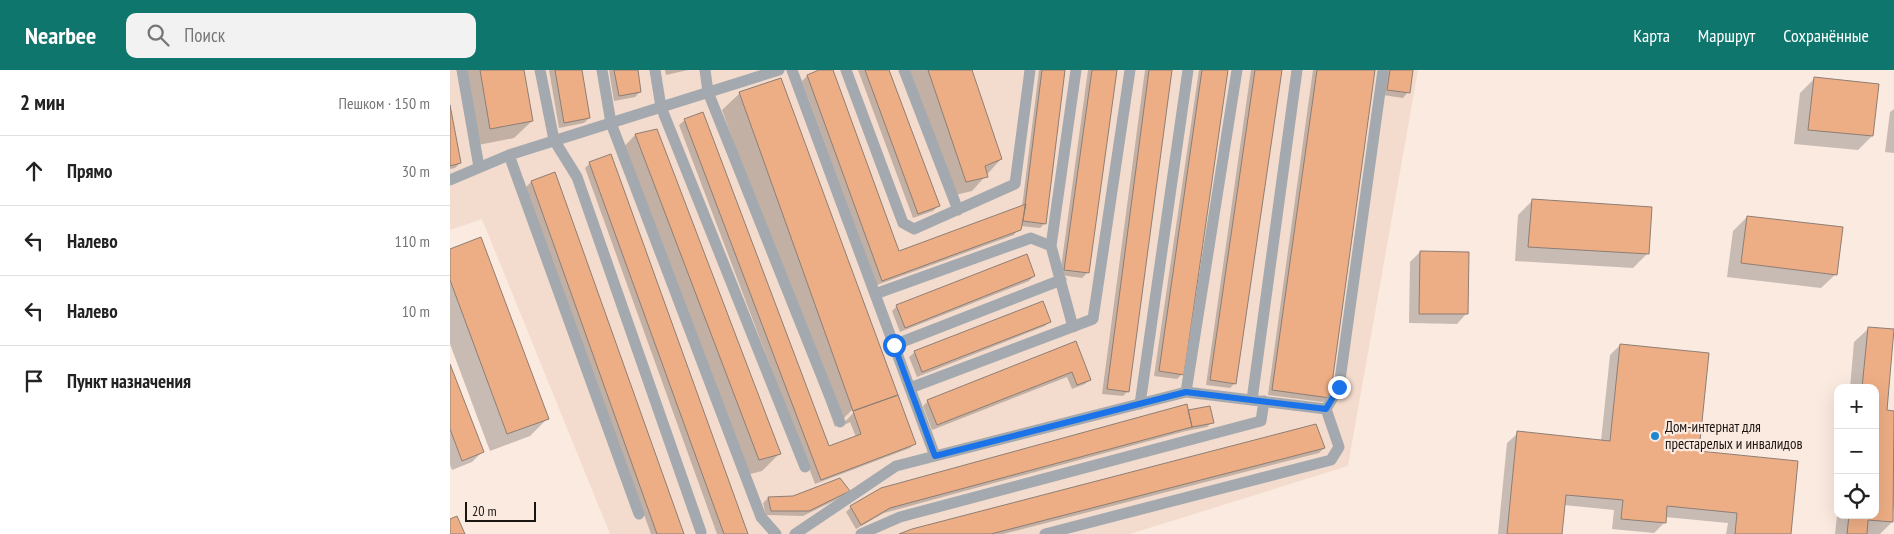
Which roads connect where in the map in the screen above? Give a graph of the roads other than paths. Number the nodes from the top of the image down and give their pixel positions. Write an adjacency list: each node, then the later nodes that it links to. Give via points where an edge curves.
1 (462, 70): 22 (lane)
2 (540, 70): 20 (lane)
3 (602, 70): 19 (lane)
4 (655, 70): 18 (lane)
5 (705, 70): 17 (lane)
6 (792, 70): 27 (lane)
7 (846, 70): 24 (lane, via 903,223 914,229)
8 (904, 70): 24 (lane)
9 (1030, 70): 24 (lane, via 1015,184)
10 (1076, 70): 25 (lane)
11 (1130, 70): 28 (lane, via 1093,319)
12 (1188, 70): 33 (lane)
13 (1238, 70): 31 (lane)
14 (1297, 70): 32 (lane)
15 (1383, 70): 34 (lane, via 1339,387)
16 (772, 71): 17 (lane)
17 (708, 92): 18 (lane); 35 (lane)
18 (661, 107): 19 (lane); 37 (lane)
19 (611, 122): 20 (lane); 40 (lane, via 761,517)
20 (554, 140): 21 (lane); 39 (lane, via 577,177)
21 (509, 154): 22 (lane); 38 (lane)
22 (479, 167): 23 (lane)
23 (450, 180)
24 (958, 210)
25 (1051, 246): 26 (lane); 27 (lane, via 1031,238)
26 (1061, 280): 28 (lane); 29 (lane)
27 (875, 294): 29 (lane)
28 (1073, 327): 30 (lane)
29 (894, 345): 30 (lane)
30 (910, 388): 36 (lane)
31 (1186, 392): 32 (lane); 33 (lane)
32 (1258, 401): 34 (lane); 42 (lane, via 1261,421 900,517)
33 (1140, 404): 36 (lane)
34 (1326, 409): 43 (lane, via 1339,447 1331,460)
35 (840, 422)
36 (935, 456): 41 (lane, via 896,466)
37 (805, 467)
38 (639, 514)
39 (701, 532)
40 (776, 534)
41 (795, 534)
42 (861, 534)
43 (1045, 534)

